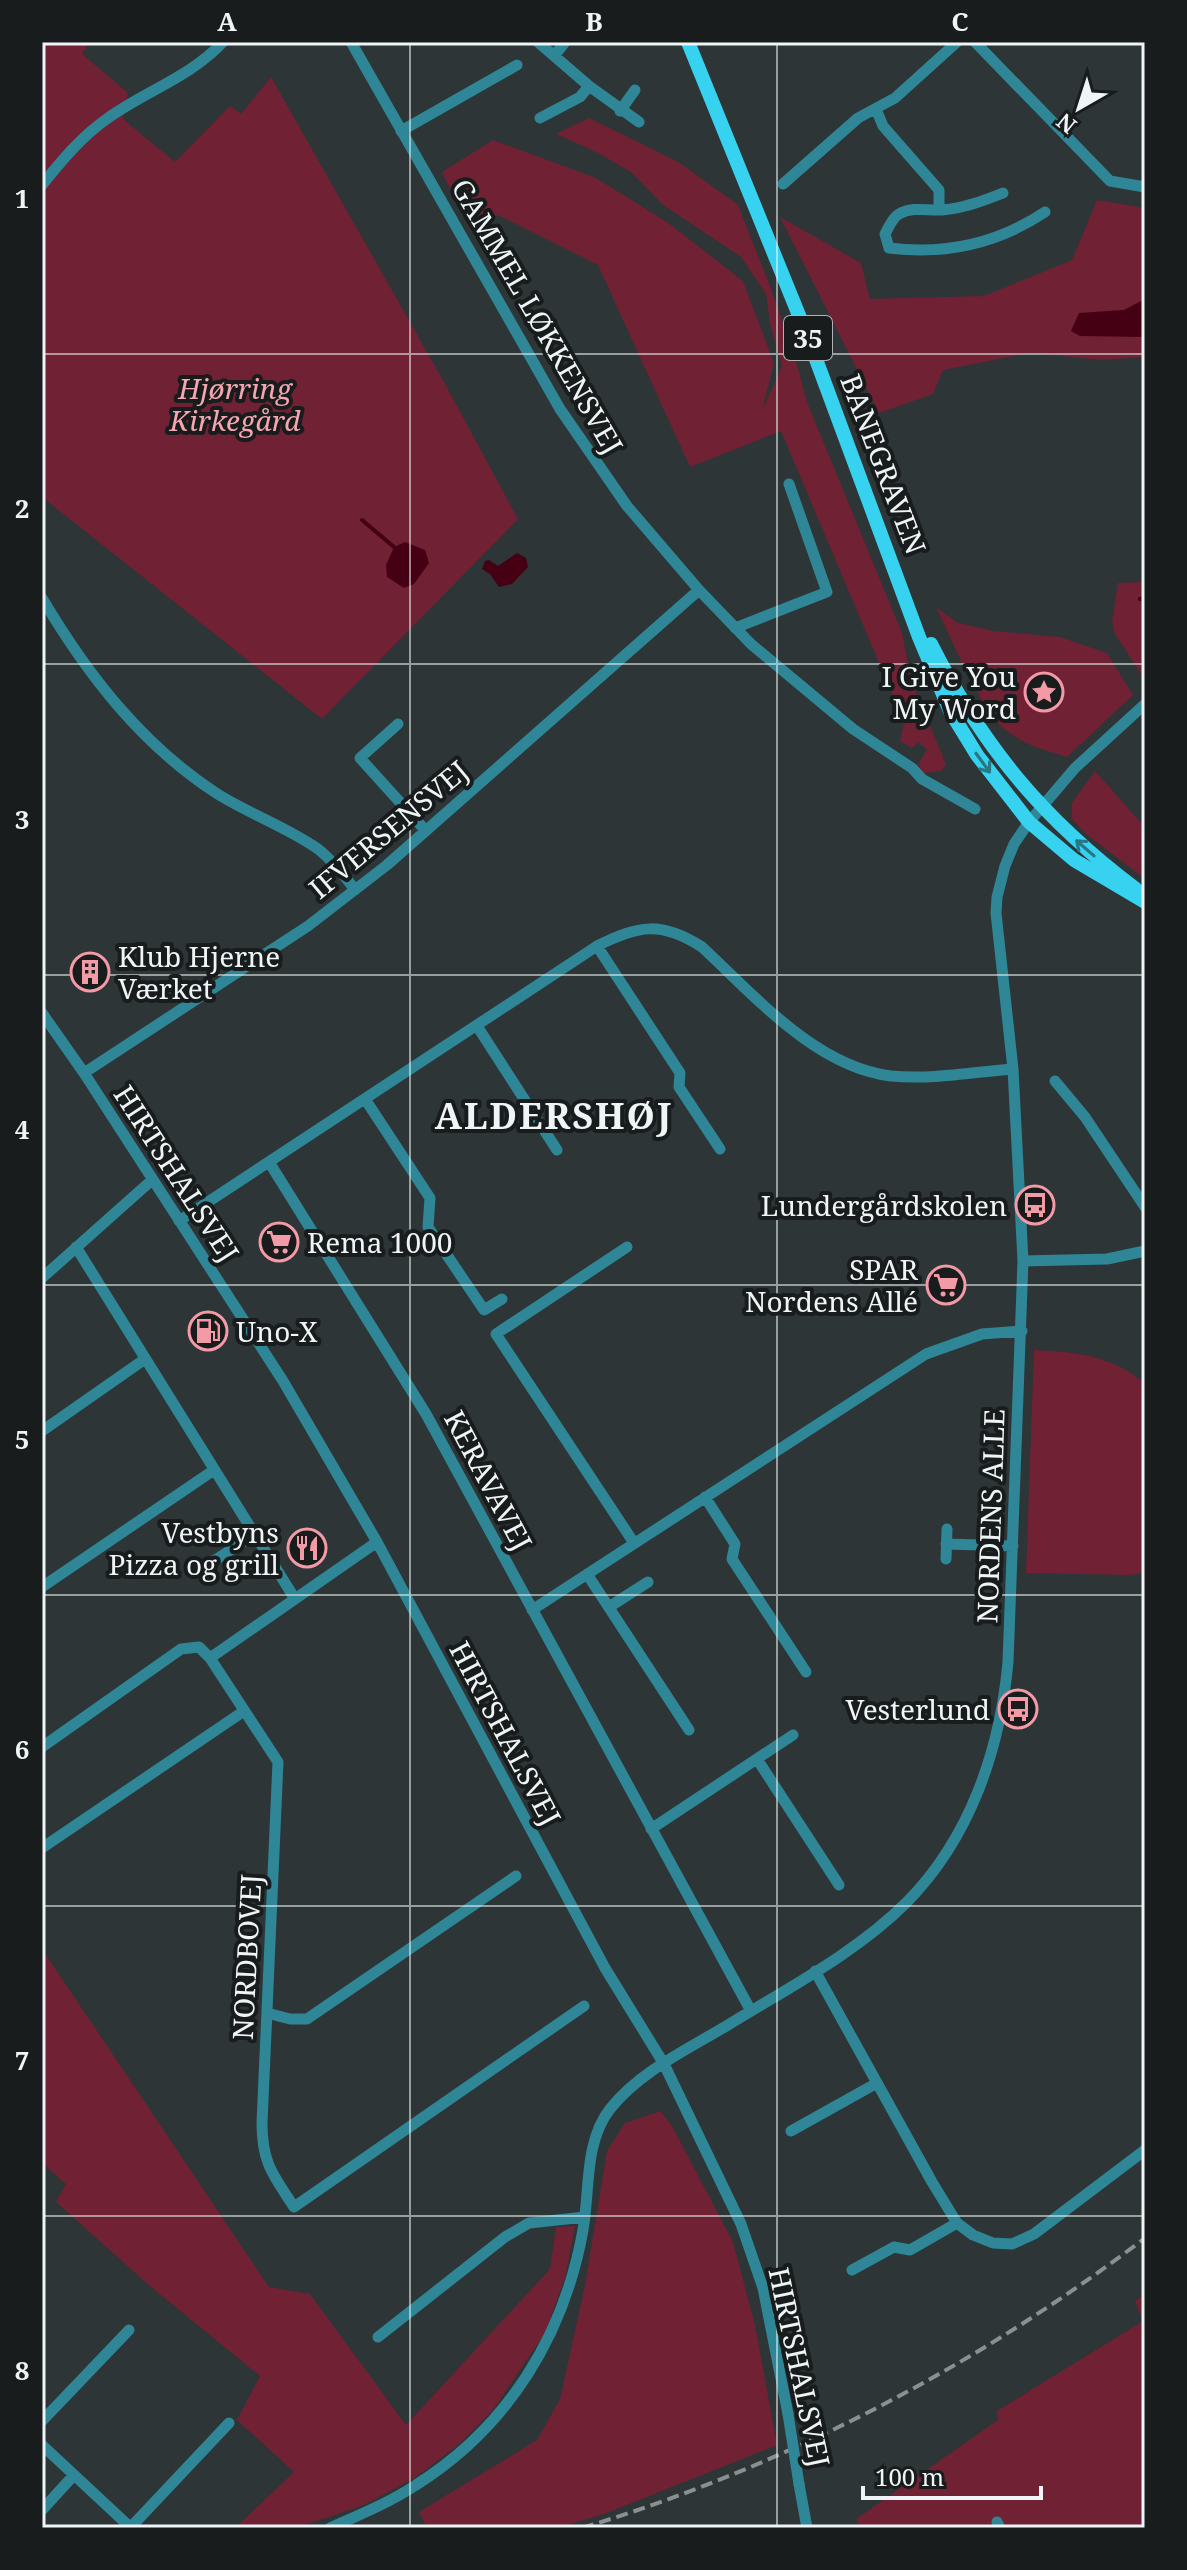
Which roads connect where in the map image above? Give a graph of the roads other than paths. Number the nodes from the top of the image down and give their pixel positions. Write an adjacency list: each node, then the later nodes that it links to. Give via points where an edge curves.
1 (223, 42): 18 (street, via 191,71 107,118 66,154)
2 (351, 42): 16 (street, GAMMEL LØKKENSVEJ)
3 (538, 42): 8 (street)
4 (565, 42): 8 (street)
5 (690, 42): 25 (main road, BANEGRAVEN / 35)
6 (957, 42): 12 (street)
7 (975, 42): 19 (street, via 1110,181)
8 (554, 56): 10 (street)
9 (517, 65): 16 (street)
10 (589, 86): 13 (street); 14 (street, via 580,97)
11 (635, 90): 13 (street)
12 (876, 109): 17 (street, via 858,118); 21 (street, via 883,126 939,190)
13 (620, 111): 15 (street)
14 (540, 118)
15 (639, 122)
16 (401, 131): 24 (street, GAMMEL LØKKENSVEJ, via 596,465)
17 (783, 184)
18 (42, 185)
19 (1145, 187)
20 (1003, 193): 21 (street)
21 (939, 210): 22 (street, via 913,209 898,215 885,234 889,248 941,251 970,246)
22 (1045, 212)
23 (789, 484): 27 (street, via 827,592)
24 (699, 590): 27 (street, GAMMEL LØKKENSVEJ); 33 (street, IFVERSENSVEJ)
25 (905, 593): 30 (main road, BANEGRAVEN / 35, via 968,712); 32 (main road, BANEGRAVEN / 35, one-way to 32, via 950,711)
26 (42, 598): 34 (street, via 104,691 171,760 216,793 317,848)
27 (735, 628): 31 (street, GAMMEL LØKKENSVEJ, via 853,729)
28 (1145, 704): 30 (street, NORDENS ALLE, via 1075,768)
29 (398, 724): 33 (street, via 360,758)
30 (1042, 807): 32 (street, NORDENS ALLE); 35 (main road, 35, one-way to 30)
31 (975, 809)
32 (1029, 822): 36 (main road, 35, via 1074,860); 40 (street, NORDENS ALLE, via 1010,855 997,905)
33 (426, 831): 34 (street, IFVERSENSVEJ)
34 (355, 890): 41 (street, IFVERSENSVEJ)
35 (1145, 895)
36 (1145, 902)
37 (597, 946): 39 (street); 40 (street, via 629,930 655,927 682,934 815,1047 862,1070 913,1077); 44 (street, via 680,1073 679,1087)
38 (42, 1013): 41 (street, HIRTSHALSVEJ)
39 (477, 1026): 43 (street); 45 (street)
40 (1013, 1069): 53 (street, NORDENS ALLE)
41 (84, 1073): 47 (street, HIRTSHALSVEJ)
42 (1055, 1081): 48 (street)
43 (365, 1099): 46 (street); 55 (street, via 430,1198 428,1227 484,1310)
44 (720, 1149)
45 (557, 1150)
46 (269, 1162): 49 (street); 74 (street, KERAVAVEJ, via 426,1414)
47 (152, 1180): 49 (street, HIRTSHALSVEJ); 50 (street)
48 (1145, 1207)
49 (179, 1221): 63 (street, HIRTSHALSVEJ, via 283,1381)
50 (76, 1247): 54 (street); 57 (street)
51 (627, 1247): 64 (street, via 496,1334)
52 (1145, 1251): 53 (street, via 1107,1259)
53 (1023, 1261): 56 (street, NORDENS ALLE)
54 (42, 1278)
55 (502, 1299)
56 (1022, 1331): 60 (street, via 982,1334 926,1354); 66 (street, NORDENS ALLE)
57 (145, 1359): 58 (street); 59 (street)
58 (42, 1431)
59 (214, 1470): 62 (street); 71 (street)
60 (705, 1497): 64 (street); 76 (street, via 735,1544 732,1559)
61 (947, 1529): 65 (street)
62 (255, 1534): 68 (street); 72 (street)
63 (377, 1542): 72 (street); 90 (street, HIRTSHALSVEJ, via 598,1955)
64 (634, 1543): 69 (street)
65 (946, 1544): 66 (street); 67 (street)
66 (1013, 1546): 86 (street, NORDENS ALLE, via 1004,1705 983,1782 965,1822 907,1902)
67 (946, 1559)
68 (206, 1566)
69 (587, 1574): 73 (street); 74 (street)
70 (648, 1582): 73 (street)
71 (42, 1587)
72 (295, 1599): 75 (street)
73 (609, 1607): 78 (street)
74 (532, 1610): 82 (street, KERAVAVEJ)
75 (210, 1658): 77 (street, NORDBOVEJ); 80 (street, via 199,1647 181,1649)
76 (806, 1672)
77 (244, 1711): 83 (street); 89 (street, NORDBOVEJ, via 273,1751 279,1774)
78 (689, 1730)
79 (793, 1735): 81 (street)
80 (42, 1747)
81 (757, 1759): 82 (street); 85 (street)
82 (651, 1829): 88 (street, KERAVAVEJ)
83 (42, 1848)
84 (516, 1876): 89 (street, via 307,2019)
85 (839, 1885)
86 (815, 1971): 88 (street, NORDENS ALLE); 91 (street)
87 (584, 2006): 89 (street, NORDBOVEJ, via 294,2207 262,2149)
88 (751, 2011): 90 (street, NORDENS ALLE)
89 (267, 2013)
90 (664, 2064): 94 (street, NORDENS ALLE, via 627,2091 600,2123); 106 (street, HIRTSHALSVEJ, bridge, via 715,2166 763,2288)
91 (877, 2083): 92 (street); 95 (street)
92 (791, 2131)
93 (1145, 2150): 95 (street, via 1034,2234 1012,2244 993,2243)
94 (585, 2217): 98 (street, via 529,2223); 105 (street, NORDENS ALLE, via 560,2314 509,2402 438,2471)
95 (957, 2223): 96 (street, via 910,2250 894,2247)
96 (852, 2270)
97 (129, 2330): 99 (street)
98 (378, 2337)
99 (42, 2421)
100 (229, 2423): 104 (street)
101 (42, 2445): 102 (street)
102 (74, 2475): 103 (street); 104 (street)
103 (42, 2510)
104 (131, 2528)
105 (330, 2528)
106 (807, 2528)

